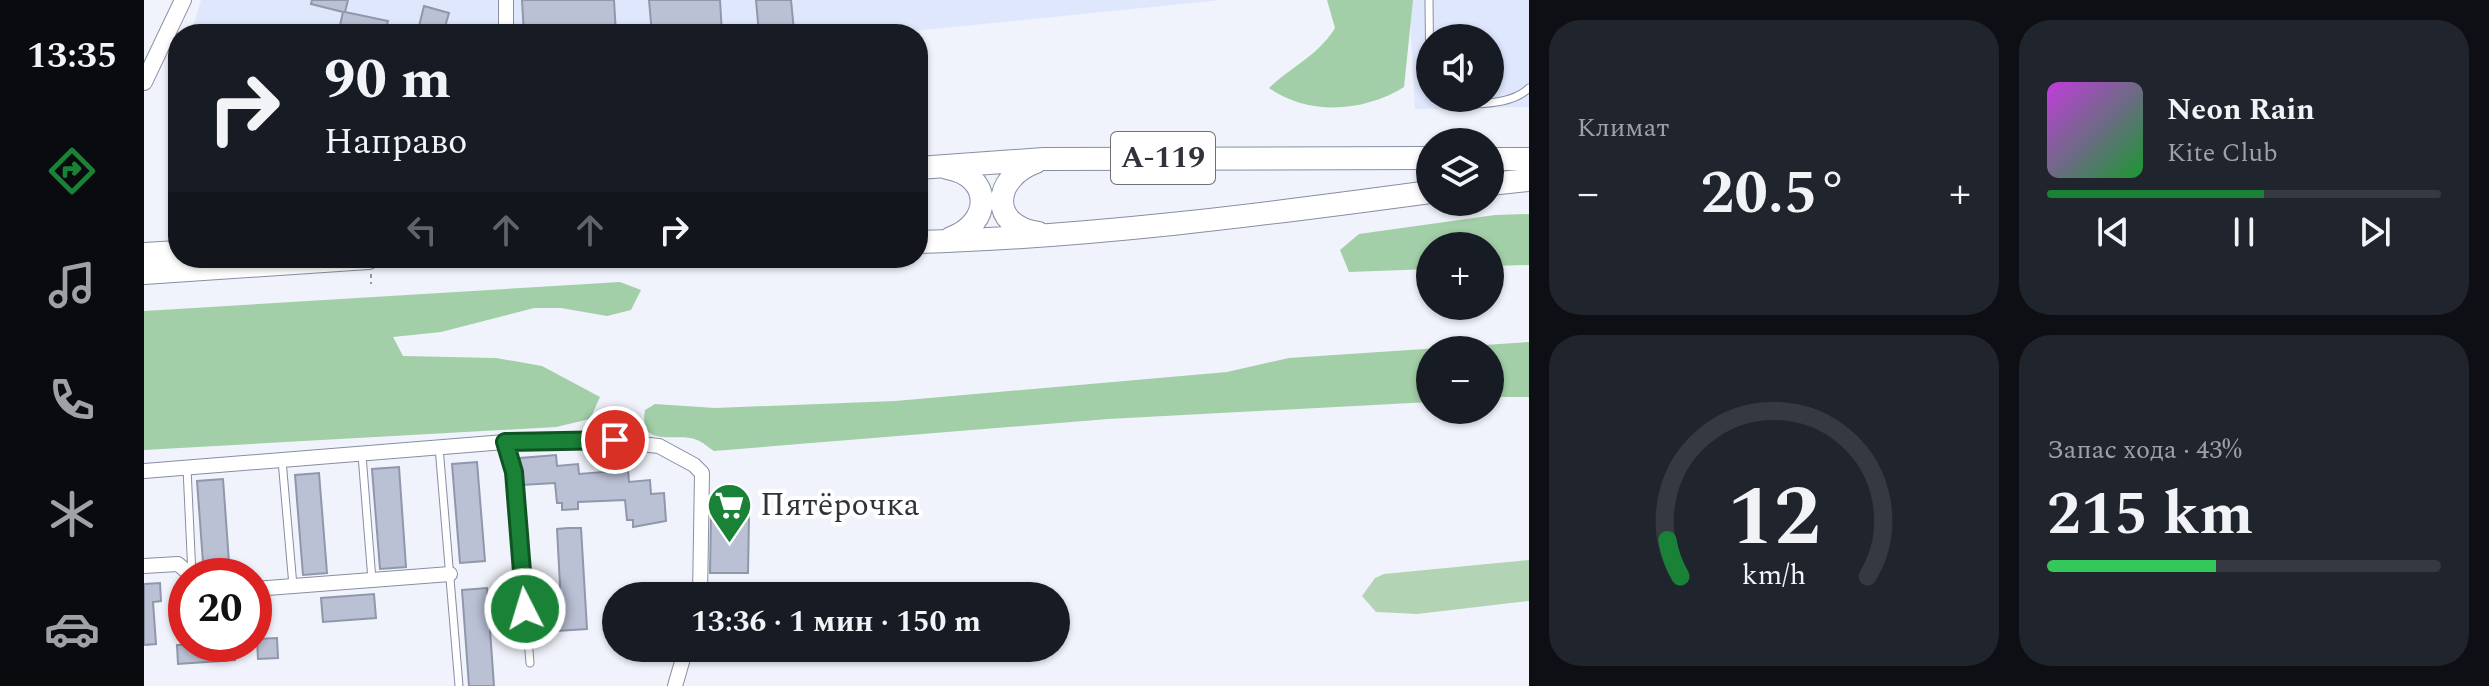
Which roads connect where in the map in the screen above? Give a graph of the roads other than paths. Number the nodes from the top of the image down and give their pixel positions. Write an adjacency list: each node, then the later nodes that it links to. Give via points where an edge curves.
1 (183, 0): 4 (street)
2 (506, 0): 5 (street)
3 (1429, 0): 6 (lane)
4 (172, 24)
5 (506, 24)
6 (1429, 24)
7 (168, 32): 8 (street)
8 (144, 82)
9 (1529, 88): 10 (lane)
10 (1504, 100)
11 (1416, 158): 12 (highway, А-119)
12 (1044, 159): 15 (highway, А-119); 20 (highway, via 1012,174 1001,205 1024,231)
13 (1504, 159): 14 (highway)
14 (1529, 159)
15 (928, 167)
16 (928, 167): 21 (highway, via 965,173 981,195 982,209 975,222 963,234)
17 (1529, 180): 18 (highway)
18 (1504, 183)
19 (1416, 194): 20 (highway, А-119)
20 (1052, 236): 21 (highway, А-119)
21 (942, 241): 22 (highway, А-119)
22 (928, 242)
23 (168, 253): 24 (highway)
24 (144, 254)
25 (305, 268): 26 (highway)
26 (144, 273)
27 (505, 442): 28 (street); 38 (street, via 636,442 671,451 694,465 702,473); 42 (lane, via 514,472)
28 (439, 447): 29 (street); 36 (lane)
29 (362, 454): 30 (street); 37 (lane)
30 (282, 460): 31 (street); 39 (lane)
31 (187, 468): 32 (street); 33 (lane)
32 (144, 471)
33 (191, 558)
34 (168, 565): 35 (street)
35 (144, 566)
36 (450, 574): 37 (street); 43 (lane)
37 (372, 580): 39 (street)
38 (700, 582)
39 (293, 586): 40 (street)
40 (272, 588)
41 (682, 662): 44 (street)
42 (530, 663)
43 (459, 686)
44 (675, 686)

